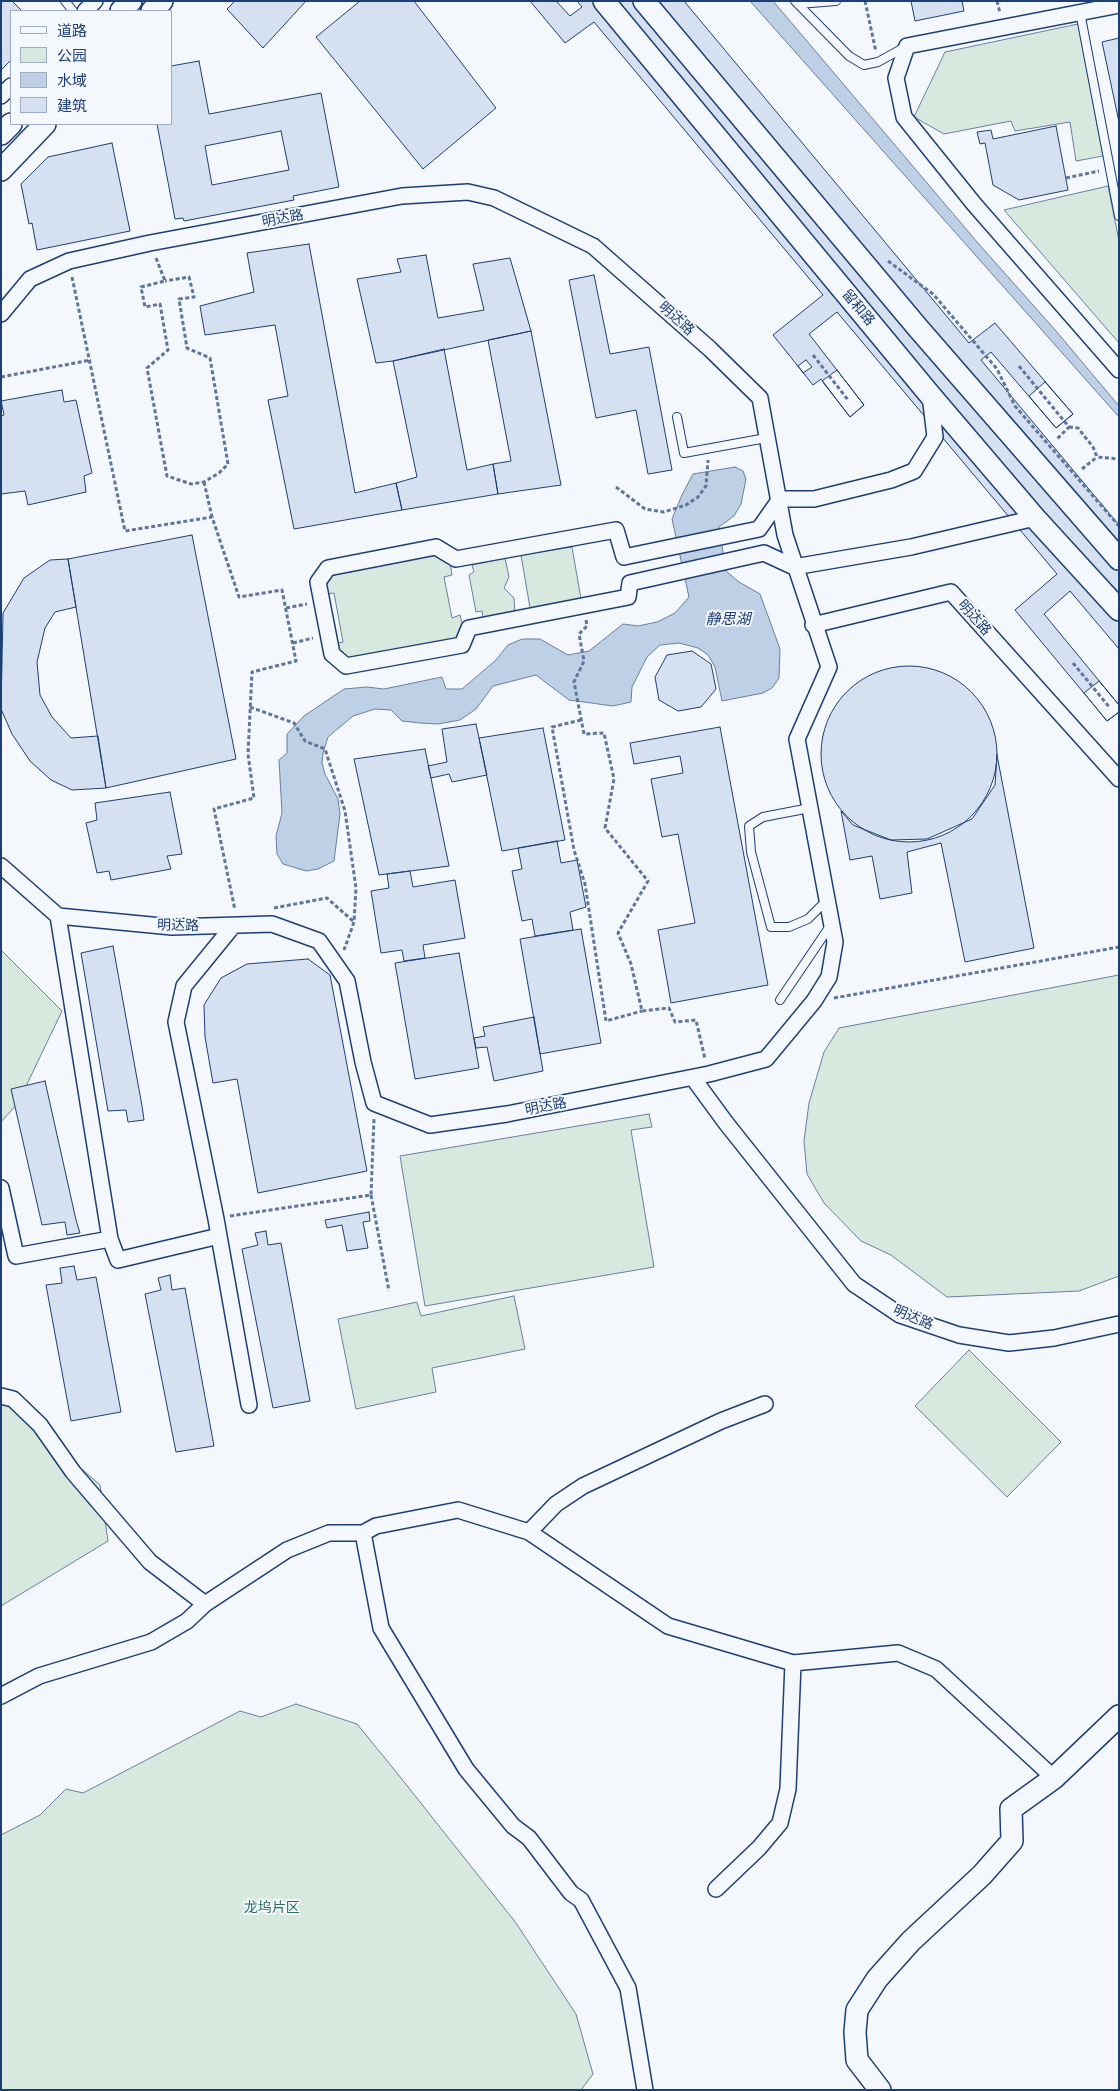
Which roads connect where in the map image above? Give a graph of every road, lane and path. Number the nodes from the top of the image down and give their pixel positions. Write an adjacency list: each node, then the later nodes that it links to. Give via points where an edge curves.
1 (95, 1): 10 (street)
2 (162, 1): 11 (main road)
3 (604, 1): 33 (main road, 留和路)
4 (644, 1): 49 (main road, via 918,328)
5 (836, 1): 7 (lane)
6 (865, 1): 13 (path)
7 (797, 3): 13 (lane, via 849,56 864,65)
8 (1119, 5): 9 (street)
9 (1090, 8): 12 (street); 19 (lane)
10 (86, 10)
11 (153, 10)
12 (907, 46): 13 (lane); 31 (street, via 896,78 904,117 974,204)
13 (878, 62)
14 (10, 87): 15 (street)
15 (1, 96)
16 (11, 125): 18 (main road)
17 (45, 125): 20 (main road)
18 (1, 134)
19 (1110, 168): 21 (path); 22 (lane)
20 (1, 170)
21 (1066, 178)
22 (1119, 216)
23 (150, 243): 25 (street, 明达路); 26 (path); 37 (street, 明达路, via 402,196 468,192 494,198 593,246 710,349 760,398)
24 (882, 255): 48 (path, via 933,294 997,369 1015,406)
25 (69, 262): 27 (street, 明达路, via 30,279); 29 (path)
26 (165, 281): 43 (path, via 188,277 194,297 179,299 187,348 210,358 228,464); 43 (path, via 141,287 145,306 160,304 168,350 147,368 165,467 167,476 191,484)
27 (1, 314)
28 (813, 355): 34 (path)
29 (90, 360): 32 (path); 46 (path, via 125,531)
30 (1019, 366): 36 (path)
31 (1119, 370)
32 (1, 377)
33 (930, 395): 45 (street, via 935,438 914,471 814,499); 47 (main road, 留和路)
34 (848, 400)
35 (677, 417): 39 (lane, via 684,453)
36 (1069, 427): 38 (path); 40 (path, via 1078,428)
37 (766, 438): 39 (lane); 45 (street, 明达路)
38 (1056, 440)
39 (706, 449): 44 (path, via 706,486 686,506 664,512 645,508)
40 (1097, 457): 41 (path); 42 (path)
41 (1119, 459)
42 (1082, 469)
43 (204, 482): 46 (path)
44 (616, 487)
45 (780, 499): 50 (street, 明达路); 51 (street, via 759,530 624,557 616,530 456,559 436,547 328,568 318,582)
46 (212, 517): 53 (path, via 239,597 282,590)
47 (1036, 518): 50 (street, via 910,547); 54 (main road, 留和路)
48 (1119, 526)
49 (1119, 559)
50 (794, 567): 52 (street, via 764,553 630,583 628,596); 55 (street, 明达路)
51 (322, 601): 53 (path); 56 (street)
52 (590, 604): 56 (street, via 469,628 462,645 346,666 332,654); 61 (path, via 585,612 587,626 580,634 584,661 574,682)
53 (286, 608): 57 (path)
54 (1119, 610)
55 (813, 625): 62 (street, 明达路, via 951,592); 63 (street, via 829,667 796,739)
56 (329, 635): 57 (path)
57 (293, 643): 59 (path, via 296,661 252,672)
58 (1073, 663): 60 (path)
59 (250, 707): 68 (path, via 294,723 305,741 325,749 351,842 356,888); 70 (path, via 248,754 254,798 214,809)
60 (1110, 708)
61 (581, 720): 75 (path, via 584,734 604,732 614,779 605,828 648,880 618,933 631,964); 75 (path, via 552,727 574,850 585,884 606,1021)
62 (1119, 778)
63 (810, 808): 65 (street); 65 (lane, via 763,817 749,826 751,852 771,927 789,926 808,919)
64 (1, 866): 67 (street)
65 (827, 900): 69 (street)
66 (269, 910): 68 (path, via 327,898)
67 (58, 916): 70 (street, 明达路, via 172,927); 83 (street)
68 (354, 922): 72 (path, via 343,954)
69 (832, 924): 73 (lane); 74 (street, via 835,942 829,977)
70 (236, 926): 72 (street, 明达路, via 272,924 319,941); 81 (street, via 184,986 176,1022)
71 (1119, 947): 74 (path)
72 (334, 962): 78 (street, 明达路, via 347,981)
73 (780, 1000)
74 (814, 1001): 76 (street, via 766,1058)
75 (642, 1011): 76 (path, via 669,1008 675,1022 696,1020)
76 (709, 1074): 77 (street)
77 (693, 1078): 78 (street, 明达路, via 508,1114 430,1125); 85 (street, 明达路, via 854,1284 900,1316 959,1335 1009,1343 1054,1338)
78 (374, 1103): 80 (path)
79 (1, 1188): 83 (street, via 16,1256)
80 (371, 1195): 81 (path); 84 (path)
81 (216, 1218): 82 (street)
82 (219, 1236): 83 (street, via 118,1260); 88 (street)
83 (110, 1239)
84 (388, 1291)
85 (1119, 1324)
86 (1, 1396): 91 (street, via 13,1398 40,1425 73,1472 150,1562)
87 (765, 1404): 90 (street, via 721,1421 583,1486 556,1504)
88 (249, 1405)
89 (363, 1532): 90 (street, via 376,1526 458,1510); 91 (street, via 329,1532 287,1550); 97 (street, via 381,1628 466,1769 513,1826 529,1838 571,1894 580,1900 628,1988)
90 (529, 1532): 92 (street, via 668,1626)
91 (205, 1604): 93 (street, via 187,1621 151,1642 39,1676)
92 (793, 1663): 95 (street, via 898,1653 936,1669); 96 (street, via 788,1790 780,1822 760,1848)
93 (1, 1696)
94 (1119, 1716): 95 (main road)
95 (1054, 1778): 98 (main road, via 1011,1809 1012,1841 982,1874 910,1941 877,1979 857,2010 857,2060)
96 (716, 1889)
97 (646, 2090)
98 (880, 2090)

